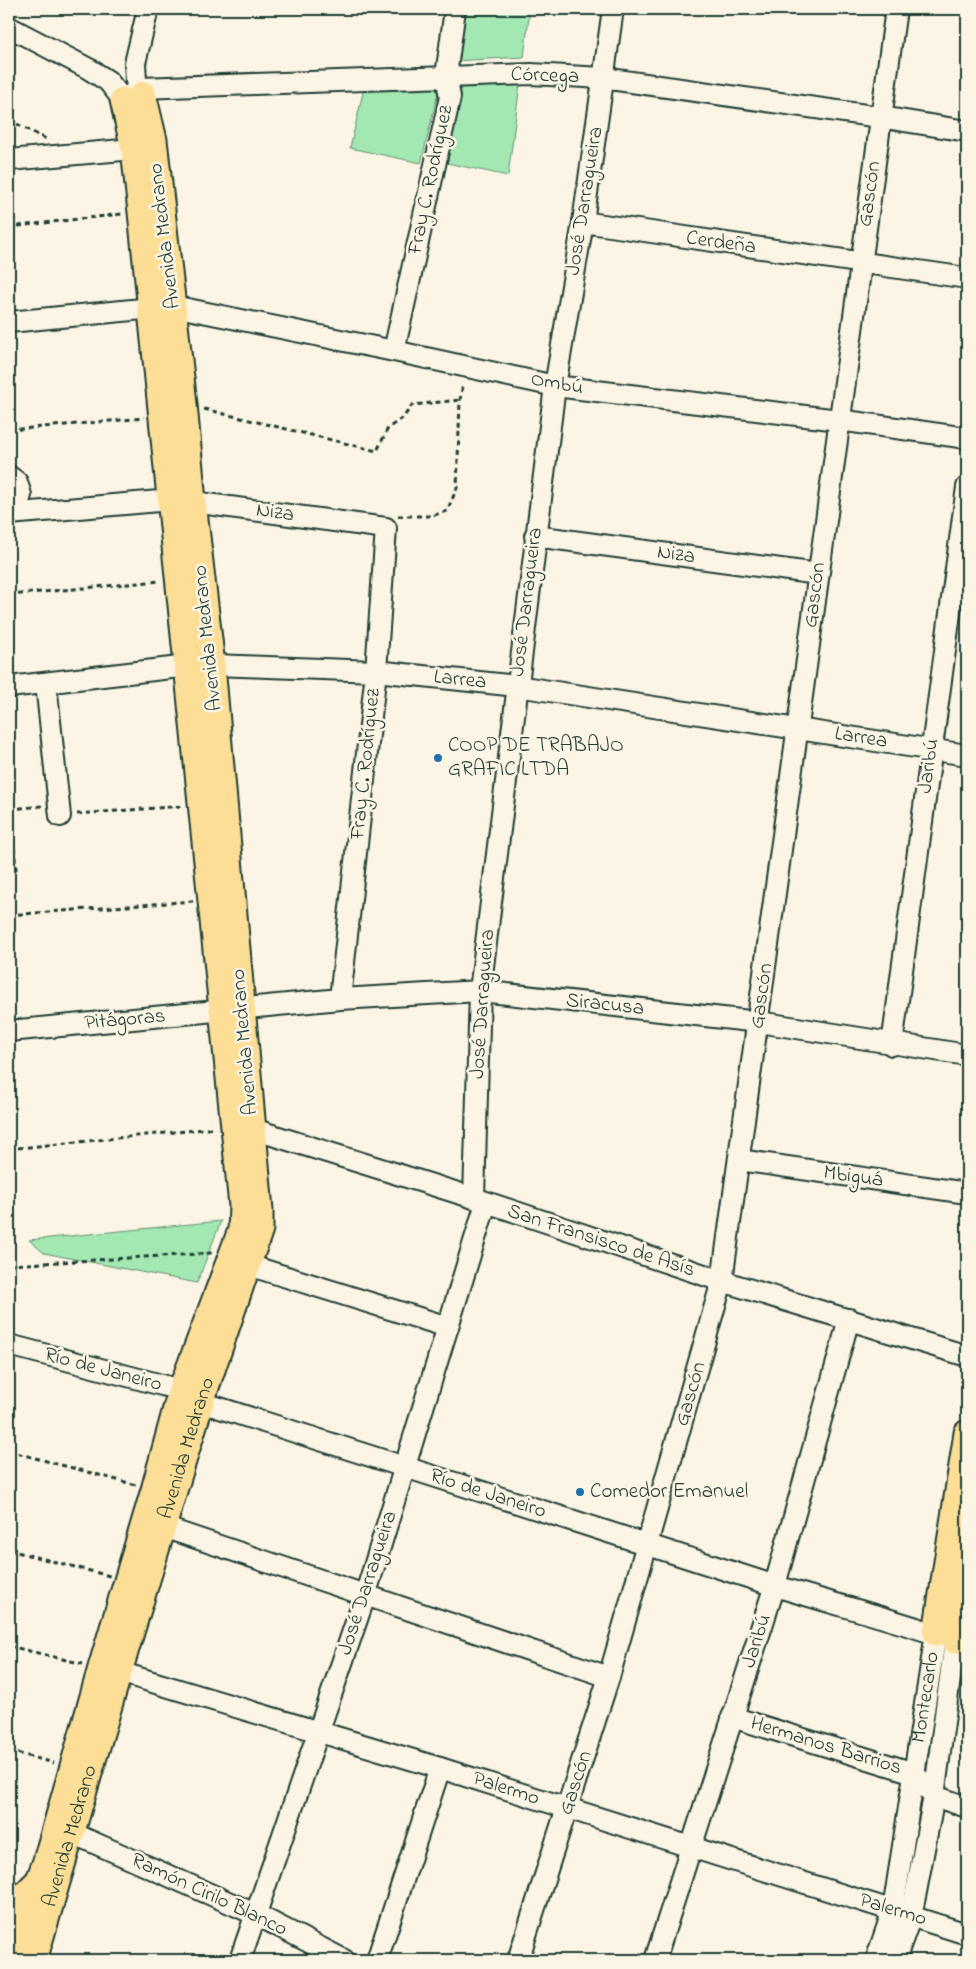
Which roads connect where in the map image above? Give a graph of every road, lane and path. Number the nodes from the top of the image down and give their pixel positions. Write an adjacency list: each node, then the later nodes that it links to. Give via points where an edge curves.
1 (148, 9): 8 (street, via 135,63)
2 (456, 9): 6 (street, Fray C. Rodríguez)
3 (613, 9): 7 (street, José Darragueira)
4 (896, 9): 9 (street, Gascón)
5 (9, 26): 8 (street)
6 (446, 76): 7 (street, Córcega, via 530,74); 8 (street, Córcega); 22 (street, Fray C. Rodríguez, via 450,97)
7 (603, 78): 9 (street, Córcega); 16 (street, José Darragueira)
8 (135, 94): 12 (main road, Avenida Medrano); 20 (main road, Avenida Medrano, via 154,140)
9 (880, 117): 11 (street, Córcega); 18 (street, Gascón)
10 (9, 120): 13 (path)
11 (967, 131)
12 (134, 149): 13 (street); 15 (main road, Avenida Medrano)
13 (73, 154): 14 (street)
14 (9, 160)
15 (142, 212): 17 (path); 20 (main road, Avenida Medrano)
16 (583, 222): 18 (street, Cerdeña); 24 (street, José Darragueira)
17 (9, 226)
18 (860, 263): 19 (street, Cerdeña); 28 (street, Gascón)
19 (967, 278)
20 (162, 307): 21 (street, Ombú); 22 (street, Ombú); 26 (main road, Avenida Medrano); 27 (main road, Avenida Medrano)
21 (9, 322)
22 (394, 351): 23 (street, Ombú)
23 (467, 366): 24 (street, Ombú); 25 (path)
24 (555, 386): 28 (street, Ombú); 36 (street, José Darragueira)
25 (460, 400): 26 (path, via 412,405 403,418 388,428 376,451); 35 (path, via 457,488 447,511 431,516 395,516)
26 (184, 404): 33 (main road, Avenida Medrano)
27 (162, 417): 29 (path); 33 (main road, Avenida Medrano)
28 (839, 420): 30 (street, Ombú); 37 (street, Gascón)
29 (9, 430)
30 (967, 438)
31 (9, 476): 34 (street, via 16,482 21,495 16,508)
32 (967, 486): 38 (street, Jaribú)
33 (182, 501): 34 (street, Niza); 35 (street, Niza); 39 (main road, Avenida Medrano); 41 (main road, Avenida Medrano)
34 (9, 514)
35 (386, 528): 42 (street, Fray C. Rodríguez)
36 (535, 536): 37 (street, Niza); 44 (street, José Darragueira)
37 (818, 574): 46 (street, Gascón)
38 (961, 575): 47 (street, Jaribú)
39 (179, 580): 40 (path); 41 (main road, Avenida Medrano)
40 (9, 595)
41 (200, 665): 42 (street, Larrea); 43 (street, Larrea); 49 (main road, Avenida Medrano); 57 (main road, Avenida Medrano)
42 (376, 671): 44 (street, Larrea); 56 (street, Fray C. Rodríguez)
43 (46, 683): 45 (street, Larrea); 51 (street)
44 (517, 686): 46 (street, Larrea); 55 (street, José Darragueira)
45 (9, 687)
46 (798, 728): 47 (street, Larrea); 58 (street, Gascón)
47 (931, 749): 48 (street, Larrea); 60 (street, Jaribú)
48 (967, 754)
49 (201, 805): 51 (path); 53 (main road, Avenida Medrano)
50 (9, 809): 51 (path); 52 (path, via 16,869)
51 (59, 810)
52 (9, 876)
53 (211, 900): 54 (path); 57 (main road, Avenida Medrano)
54 (9, 916)
55 (480, 991): 56 (street, Siracusa); 58 (street, Siracusa); 66 (street, José Darragueira)
56 (340, 998): 57 (street, Siracusa)
57 (232, 1010): 59 (street, Pitágoras); 62 (main road, Avenida Medrano)
58 (759, 1022): 60 (street, Siracusa); 64 (street, Gascón)
59 (9, 1032)
60 (892, 1045): 61 (street, Siracusa)
61 (967, 1055)
62 (244, 1128): 63 (path); 66 (street, San Fransisco de Asís); 67 (main road, Avenida Medrano)
63 (9, 1149)
64 (739, 1160): 65 (street, Mbiguá); 69 (street, Gascón)
65 (967, 1193)
66 (480, 1201): 69 (street, San Fransisco de Asís); 71 (street, José Darragueira)
67 (240, 1259): 68 (path); 71 (street); 74 (main road, Avenida Medrano)
68 (9, 1265)
69 (722, 1281): 70 (street, San Fransisco de Asís); 81 (street, Gascón)
70 (849, 1320): 73 (street, San Fransisco de Asís); 85 (street, Jaribú)
71 (448, 1327): 77 (street, José Darragueira)
72 (9, 1345): 74 (street, Río de Janeiro)
73 (967, 1356)
74 (191, 1396): 77 (street, Río de Janeiro); 78 (main road, Avenida Medrano); 80 (main road, Avenida Medrano)
75 (967, 1433): 79 (main road, Montecarlo)
76 (9, 1451): 78 (path)
77 (404, 1468): 81 (street, Río de Janeiro); 86 (street, José Darragueira)
78 (154, 1490): 84 (main road, Avenida Medrano)
79 (963, 1500): 87 (main road, Montecarlo)
80 (163, 1527): 86 (street); 89 (main road, Avenida Medrano)
81 (649, 1545): 85 (street, Río de Janeiro); 90 (street, Gascón)
82 (9, 1550): 84 (path)
83 (967, 1565): 87 (main road, Montecarlo)
84 (127, 1580): 89 (main road, Avenida Medrano)
85 (775, 1586): 87 (street, Río de Janeiro); 91 (street, Jaribú)
86 (365, 1596): 90 (street); 92 (street, José Darragueira)
87 (953, 1640): 96 (street, Montecarlo); 97 (street, Montecarlo)
88 (9, 1646): 89 (path)
89 (110, 1670): 92 (street, Palermo); 95 (main road, Avenida Medrano); 100 (main road, Avenida Medrano)
90 (610, 1678): 99 (street, Gascón)
91 (732, 1717): 96 (street, Hermanos Barrios); 101 (street, Jaribú)
92 (319, 1731): 94 (street, Palermo); 105 (street, José Darragueira)
93 (9, 1751): 95 (path)
94 (440, 1768): 99 (street, Palermo); 111 (street)
95 (72, 1769): 102 (main road, Avenida Medrano)
96 (914, 1773): 97 (street, Hermanos Barrios); 104 (street, Montecarlo)
97 (934, 1796): 98 (street); 104 (street, Montecarlo)
98 (967, 1807)
99 (567, 1809): 101 (street, Palermo); 112 (street, Gascón)
100 (72, 1834): 105 (street, Ramón Cirilo Blanco); 108 (main road, Avenida Medrano)
101 (690, 1847): 104 (street, Palermo); 113 (street, Jaribú)
102 (41, 1878): 103 (main road, via 25,1894); 107 (main road, Avenida Medrano)
103 (9, 1903)
104 (902, 1913): 106 (street, Palermo); 114 (street, Montecarlo); 115 (street, Montecarlo)
105 (257, 1915): 109 (street, José Darragueira); 110 (street, Ramón Cirilo Blanco)
106 (967, 1934)
107 (14, 1955)
108 (34, 1960)
109 (240, 1960)
110 (344, 1960)
111 (378, 1960)
112 (518, 1960)
113 (655, 1960)
114 (876, 1960)
115 (895, 1960)

